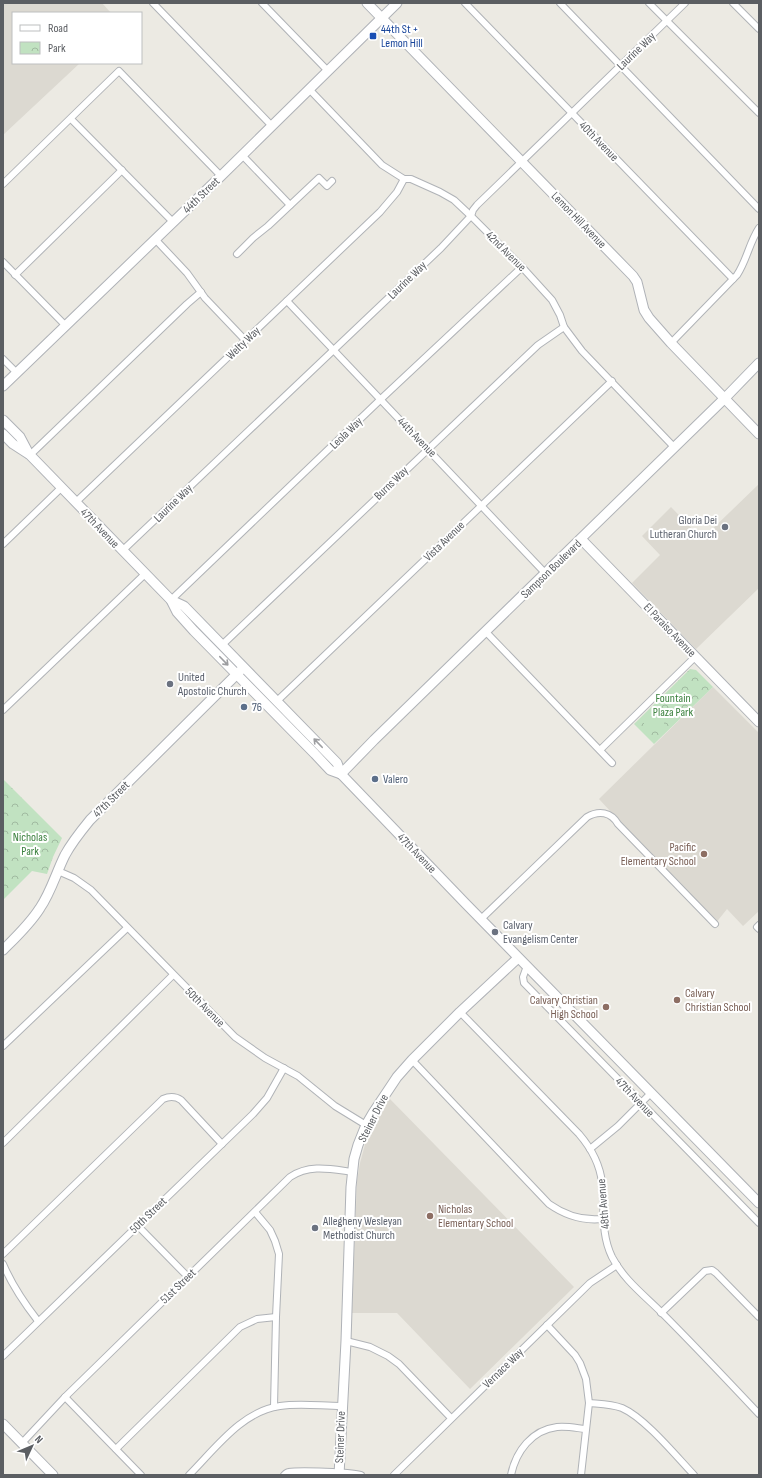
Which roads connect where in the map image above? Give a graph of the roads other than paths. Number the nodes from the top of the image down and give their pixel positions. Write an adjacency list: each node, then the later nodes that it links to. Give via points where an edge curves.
1 (153, 3): 19 (street)
2 (262, 3): 14 (street)
3 (367, 3): 10 (street, Lemon Hill Avenue)
4 (397, 3): 10 (street, 44th Street)
5 (465, 3): 16 (street, 40th Avenue)
6 (560, 3): 13 (street)
7 (649, 3): 11 (street)
8 (685, 3): 11 (street, Laurine Way)
9 (733, 3): 12 (street)
10 (382, 18): 14 (street, 44th Street); 21 (street, Lemon Hill Avenue)
11 (667, 21): 13 (street, Laurine Way); 17 (street)
12 (759, 29)
13 (621, 66): 16 (street, Laurine Way); 28 (street)
14 (328, 71): 15 (street, 44th Street)
15 (309, 89): 19 (street, 44th Street); 24 (street, 42nd Avenue, via 376,160)
16 (572, 113): 21 (street, Laurine Way); 37 (street, 40th Avenue)
17 (759, 114)
18 (71, 119): 22 (street); 23 (street, via 119,71); 26 (street)
19 (271, 125): 20 (street, 44th Street)
20 (242, 155): 23 (street, 44th Street); 27 (street)
21 (522, 162): 29 (street, Laurine Way, via 477,205); 43 (street, Lemon Hill Avenue, via 632,276 644,310)
22 (122, 170): 30 (street); 36 (street)
23 (221, 176): 30 (street, 44th Street)
24 (404, 179): 29 (street, 42nd Avenue, via 440,192 454,200); 39 (street, Welty Way, via 380,212)
25 (332, 181): 27 (street, via 327,186 319,178)
26 (3, 184)
27 (290, 205): 33 (street)
28 (759, 209)
29 (471, 216): 35 (street, 42nd Avenue); 44 (street, Laurine Way, via 442,248)
30 (173, 222): 32 (street, 44th Street)
31 (759, 228): 37 (street, via 744,264)
32 (155, 239): 38 (street); 40 (street, 44th Street)
33 (237, 254)
34 (3, 262): 36 (street)
35 (522, 267): 41 (street, 42nd Avenue, via 552,300); 51 (street, Leola Way)
36 (15, 275): 40 (street)
37 (733, 279): 43 (street)
38 (201, 292): 42 (street); 57 (street)
39 (287, 301): 42 (street, Welty Way); 44 (street, 44th Avenue)
40 (66, 326): 47 (street, 44th Street)
41 (564, 327): 48 (street, 42nd Avenue, via 582,351); 56 (street, Burns Way, via 538,344)
42 (245, 340): 59 (street, Welty Way)
43 (671, 342): 50 (street, Lemon Hill Avenue)
44 (334, 350): 51 (street, 44th Avenue); 63 (street, Laurine Way)
45 (3, 359): 47 (street)
46 (759, 363): 50 (street, Sampson Boulevard)
47 (17, 373): 49 (street, 44th Street)
48 (612, 381): 55 (street, 42nd Avenue); 60 (street, Vista Avenue)
49 (3, 386)
50 (725, 398): 54 (street, Lemon Hill Avenue); 55 (street, Sampson Boulevard)
51 (381, 399): 56 (street, 44th Avenue); 66 (street, Leola Way)
52 (3, 420): 57 (street, 47th Avenue, via 20,437)
53 (3, 434): 57 (street, 47th Avenue)
54 (759, 434)
55 (674, 447): 61 (street, Sampson Boulevard)
56 (428, 449): 60 (street, 44th Avenue); 69 (street, Burns Way)
57 (30, 455): 58 (street, 47th Avenue)
58 (61, 488): 59 (street, 47th Avenue); 62 (street)
59 (76, 502): 63 (street, 47th Avenue)
60 (482, 505): 65 (street, 44th Avenue); 73 (street, Vista Avenue)
61 (581, 539): 65 (street, Sampson Boulevard); 70 (street, El Paraiso Avenue)
62 (3, 544)
63 (122, 551): 64 (street, 47th Avenue)
64 (145, 574): 66 (street, 47th Avenue); 74 (street)
65 (546, 574): 68 (street, Sampson Boulevard)
66 (171, 600): 67 (street, 47th Avenue); 69 (street, 47th Avenue, via 184,606)
67 (177, 612): 69 (street, via 190,619 214,644); 72 (street, 47th Avenue, one-way to 72)
68 (486, 632): 76 (street); 78 (street, Sampson Boulevard)
69 (222, 645): 71 (street, 47th Avenue)
70 (695, 657): 75 (street, El Paraiso Avenue); 76 (street)
71 (244, 668): 72 (street, 47th Street); 73 (street, 47th Avenue)
72 (237, 674): 78 (street, 47th Avenue, via 330,770); 79 (street, 47th Street, via 90,820 73,842)
73 (277, 701): 78 (street, 47th Avenue, one-way to 73, via 337,763)
74 (3, 710)
75 (759, 722)
76 (600, 750): 77 (street)
77 (612, 763)
78 (341, 774): 80 (street, 47th Avenue)
79 (58, 871): 83 (street, 50th Avenue, via 84,884); 85 (street, 47th Street, via 40,909)
80 (481, 919): 81 (street, via 587,817 601,812 613,817); 86 (street, 47th Avenue)
81 (715, 924)
82 (759, 925): 84 (street)
83 (127, 928): 88 (street, 50th Avenue); 90 (street)
84 (759, 929)
85 (3, 950)
86 (518, 958): 87 (street, 47th Avenue); 89 (street, Steiner Drive)
87 (527, 966): 93 (street, 47th Avenue); 94 (street, 47th Avenue, via 523,977 524,983)
88 (173, 975): 92 (street, 50th Avenue, via 236,1037); 96 (street)
89 (460, 1012): 91 (street, Steiner Drive); 98 (street, 48th Avenue, via 579,1134)
90 (3, 1046)
91 (412, 1060): 95 (street, Steiner Drive, via 388,1089); 102 (street, via 549,1204 575,1218)
92 (284, 1068): 95 (street, 50th Avenue, via 309,1083 335,1106); 97 (street, 50th Street, via 267,1098)
93 (651, 1093): 94 (street); 100 (street, 47th Avenue)
94 (642, 1103): 98 (street); 103 (street, 47th Avenue)
95 (366, 1126): 99 (street, Steiner Drive, via 354,1159)
96 (4, 1139)
97 (222, 1144): 104 (street, 50th Street); 105 (street, via 181,1100 172,1096 163,1099)
98 (590, 1149): 102 (street, 48th Avenue, via 601,1177)
99 (353, 1172): 101 (street, 51st Street, via 321,1168 301,1171 285,1181); 114 (street, Steiner Drive)
100 (759, 1203)
101 (255, 1212): 108 (street, 51st Street); 110 (street, via 270,1230 279,1254)
102 (602, 1219): 107 (street, 48th Avenue, via 607,1243)
103 (759, 1223)
104 (137, 1225): 108 (street); 112 (street, 50th Street)
105 (3, 1254)
106 (3, 1264): 112 (street, via 17,1292)
107 (617, 1265): 109 (street, 48th Avenue, via 628,1281); 113 (street, Vernace Way, via 590,1283)
108 (188, 1277): 116 (street, 51st Street)
109 (662, 1313): 111 (street, via 706,1271 712,1270); 120 (street, 48th Avenue)
110 (276, 1317): 119 (street); 125 (street, via 257,1319 240,1327)
111 (759, 1317)
112 (38, 1322): 115 (street, 50th Street)
113 (547, 1325): 117 (street, via 580,1363 586,1379); 121 (street, Vernace Way)
114 (346, 1341): 118 (street, Steiner Drive); 121 (street, via 370,1346 399,1364)
115 (3, 1356)
116 (65, 1397): 124 (street, 51st Street); 125 (street)
117 (589, 1403): 123 (street); 135 (street, via 615,1406 634,1414)
118 (341, 1406): 119 (street); 126 (street, Steiner Drive)
119 (274, 1407): 129 (street, via 255,1413 238,1425)
120 (759, 1414)
121 (450, 1418): 132 (street, Vernace Way)
122 (3, 1424): 124 (street)
123 (585, 1429): 133 (street, via 556,1427 536,1435 521,1450); 134 (street)
124 (22, 1444): 127 (street)
125 (116, 1449): 128 (street)
126 (339, 1474): 130 (street, via 288,1472); 131 (street)
127 (53, 1475)
128 (141, 1475)
129 (189, 1475)
130 (284, 1475)
131 (361, 1475)
132 (394, 1475)
133 (511, 1475)
134 (581, 1475)
135 (694, 1475)

